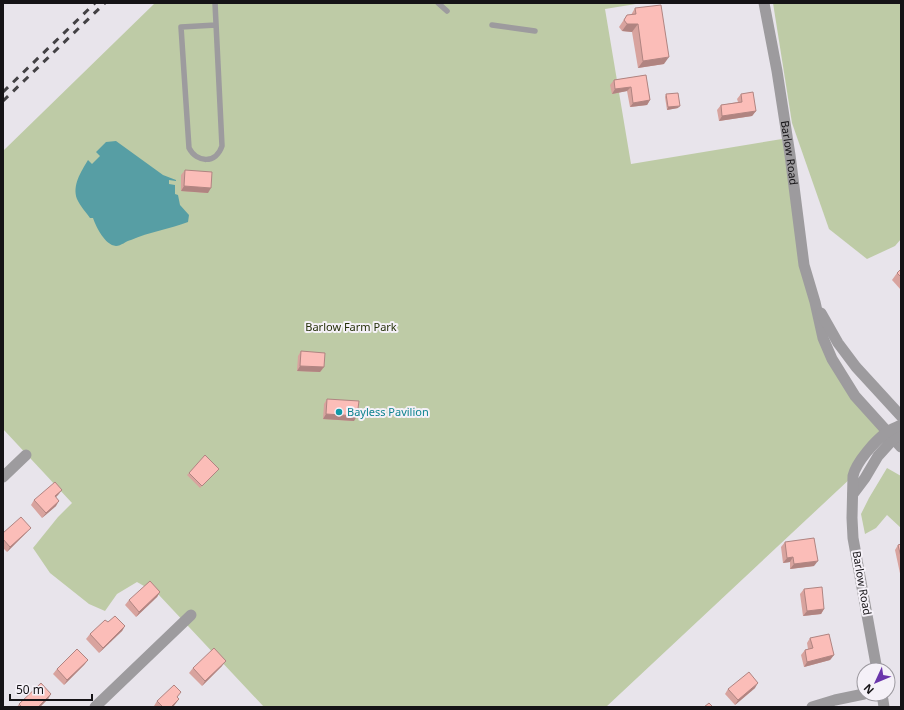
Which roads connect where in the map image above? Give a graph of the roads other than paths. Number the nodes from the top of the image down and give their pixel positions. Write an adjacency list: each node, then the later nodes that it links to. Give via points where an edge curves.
1 (215, 3): 5 (lane)
2 (438, 3): 4 (lane)
3 (764, 3): 8 (street, Barlow Road, via 790,154 804,265)
4 (447, 11)
5 (216, 25): 5 (lane, via 222,146 215,156 204,160 192,154 188,148 181,27)
6 (492, 25): 7 (lane)
7 (535, 31)
8 (815, 302): 9 (street, Barlow Road, via 851,361); 12 (street, Barlow Road, via 822,338 832,359 855,396)
9 (901, 416)
10 (901, 425): 12 (street, Barlow Road)
11 (901, 430): 12 (street, Barlow Road)
12 (894, 439): 16 (street, Barlow Road, via 863,457 854,471 852,495 853,538)
13 (26, 456): 14 (street)
14 (3, 477)
15 (191, 615): 18 (street)
16 (876, 662)
17 (856, 696): 19 (street)
18 (95, 707)
19 (812, 707)

